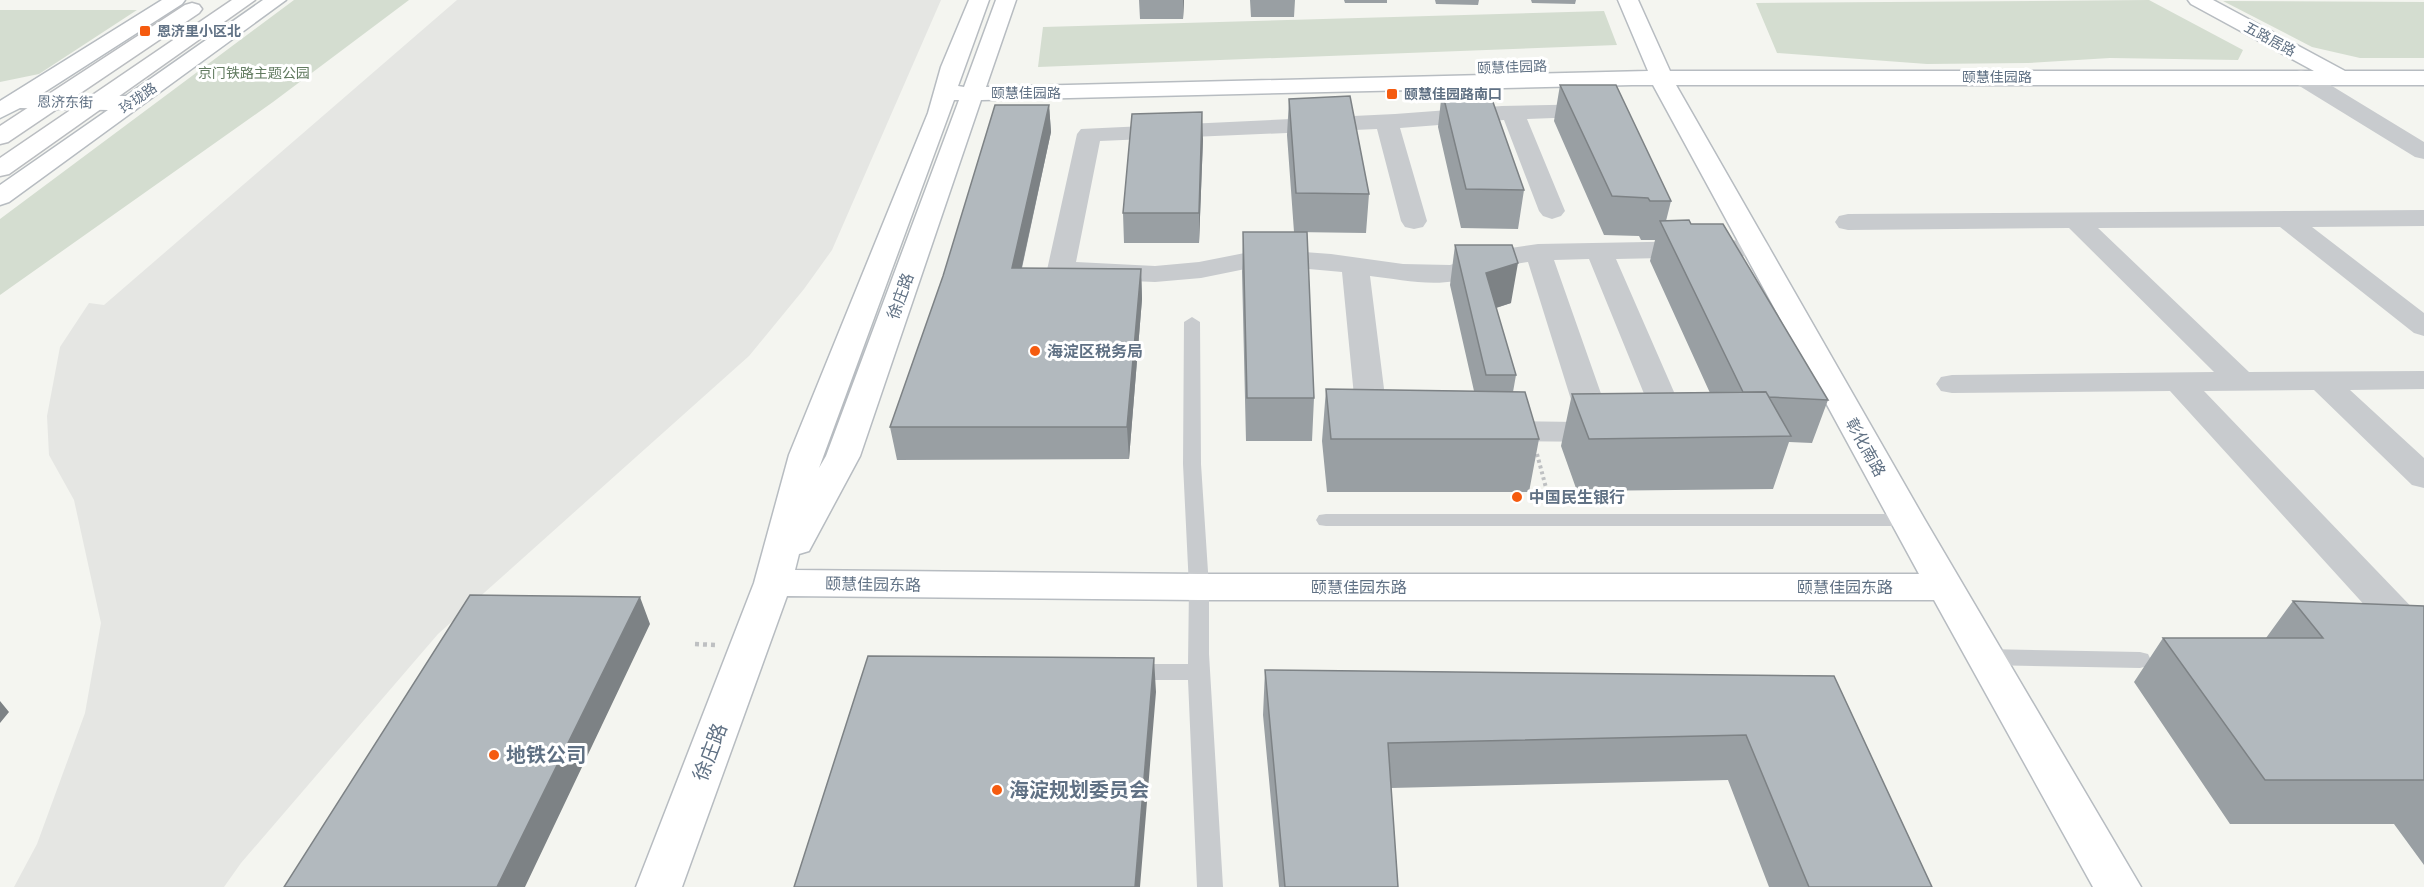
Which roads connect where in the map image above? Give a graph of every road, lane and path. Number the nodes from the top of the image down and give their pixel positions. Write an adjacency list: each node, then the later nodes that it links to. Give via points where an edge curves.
1 (175, 0): 18 (street)
2 (206, 0): 15 (street)
3 (245, 0): 16 (street, 玲珑路)
4 (276, 0): 17 (street, 玲珑路)
5 (979, 0): 14 (street, 徐庄路, via 952,67)
6 (1006, 0): 14 (street, 徐庄路)
7 (1628, 0): 12 (street, 彰化南路)
8 (2178, 0): 11 (street, 五路居路)
9 (2198, 0): 11 (street, 五路居路)
10 (2424, 69): 11 (street, 颐慧佳园路)
11 (2318, 73): 12 (street, 颐慧佳园路); 13 (street, 颐慧佳园路); 14 (street, 颐慧佳园路, via 2128,66 2055,70 1923,70 1807,64 1532,66 1017,81); 23 (street)
12 (1660, 78): 14 (street, 颐慧佳园路, via 1014,94); 32 (street, 彰化南路)
13 (2424, 78)
14 (959, 92): 51 (street, 徐庄路, via 843,456)
15 (51, 102): 16 (street, 恩济东街); 18 (street, 恩济东街); 22 (street)
16 (96, 103): 17 (street, 恩济东街); 24 (street, 玲珑路)
17 (130, 103): 25 (street, 玲珑路)
18 (5, 105)
19 (1514, 113): 20 (street); 21 (street, via 1618,111); 26 (street)
20 (1387, 122): 29 (street); 35 (street, via 1089,134 1061,270 1155,274 1202,270 1265,257)
21 (1623, 122)
22 (0, 137)
23 (2424, 152)
24 (0, 170)
25 (0, 197)
26 (1552, 211)
27 (2424, 218): 28 (street)
28 (2286, 219): 30 (street); 37 (street)
29 (1414, 221)
30 (2076, 221): 31 (street); 41 (street)
31 (1848, 222)
32 (1756, 248): 33 (street, via 1677,238); 50 (street, 彰化南路)
33 (1599, 250): 34 (street); 46 (street, via 1676,431)
34 (1538, 252): 35 (street, via 1504,257 1452,273 1403,272); 46 (street)
35 (1355, 265): 43 (street, via 1373,427)
36 (1192, 322): 52 (lane, via 1192,464)
37 (2424, 327)
38 (2424, 380): 39 (street)
39 (2322, 381): 41 (street); 47 (street)
40 (2178, 382): 41 (street); 42 (street); 54 (street)
41 (2241, 382)
42 (1952, 384)
43 (1407, 428)
44 (1463, 430): 45 (street)
45 (1531, 432): 46 (street); 49 (path)
46 (1598, 432)
47 (2424, 477)
48 (1326, 520): 49 (lane)
49 (1555, 520): 50 (lane)
50 (1907, 520): 53 (street, 彰化南路)
51 (773, 583): 52 (street, 颐慧佳园东路); 59 (street, 徐庄路)
52 (1199, 587): 53 (street, 颐慧佳园东路); 58 (lane)
53 (1945, 587): 55 (street, 彰化南路)
54 (2412, 632)
55 (1985, 657): 56 (lane); 61 (street, 彰化南路)
56 (2140, 660)
57 (1106, 672): 58 (lane)
58 (1199, 672): 60 (lane)
59 (659, 887)
60 (1210, 887)
61 (2118, 887)

